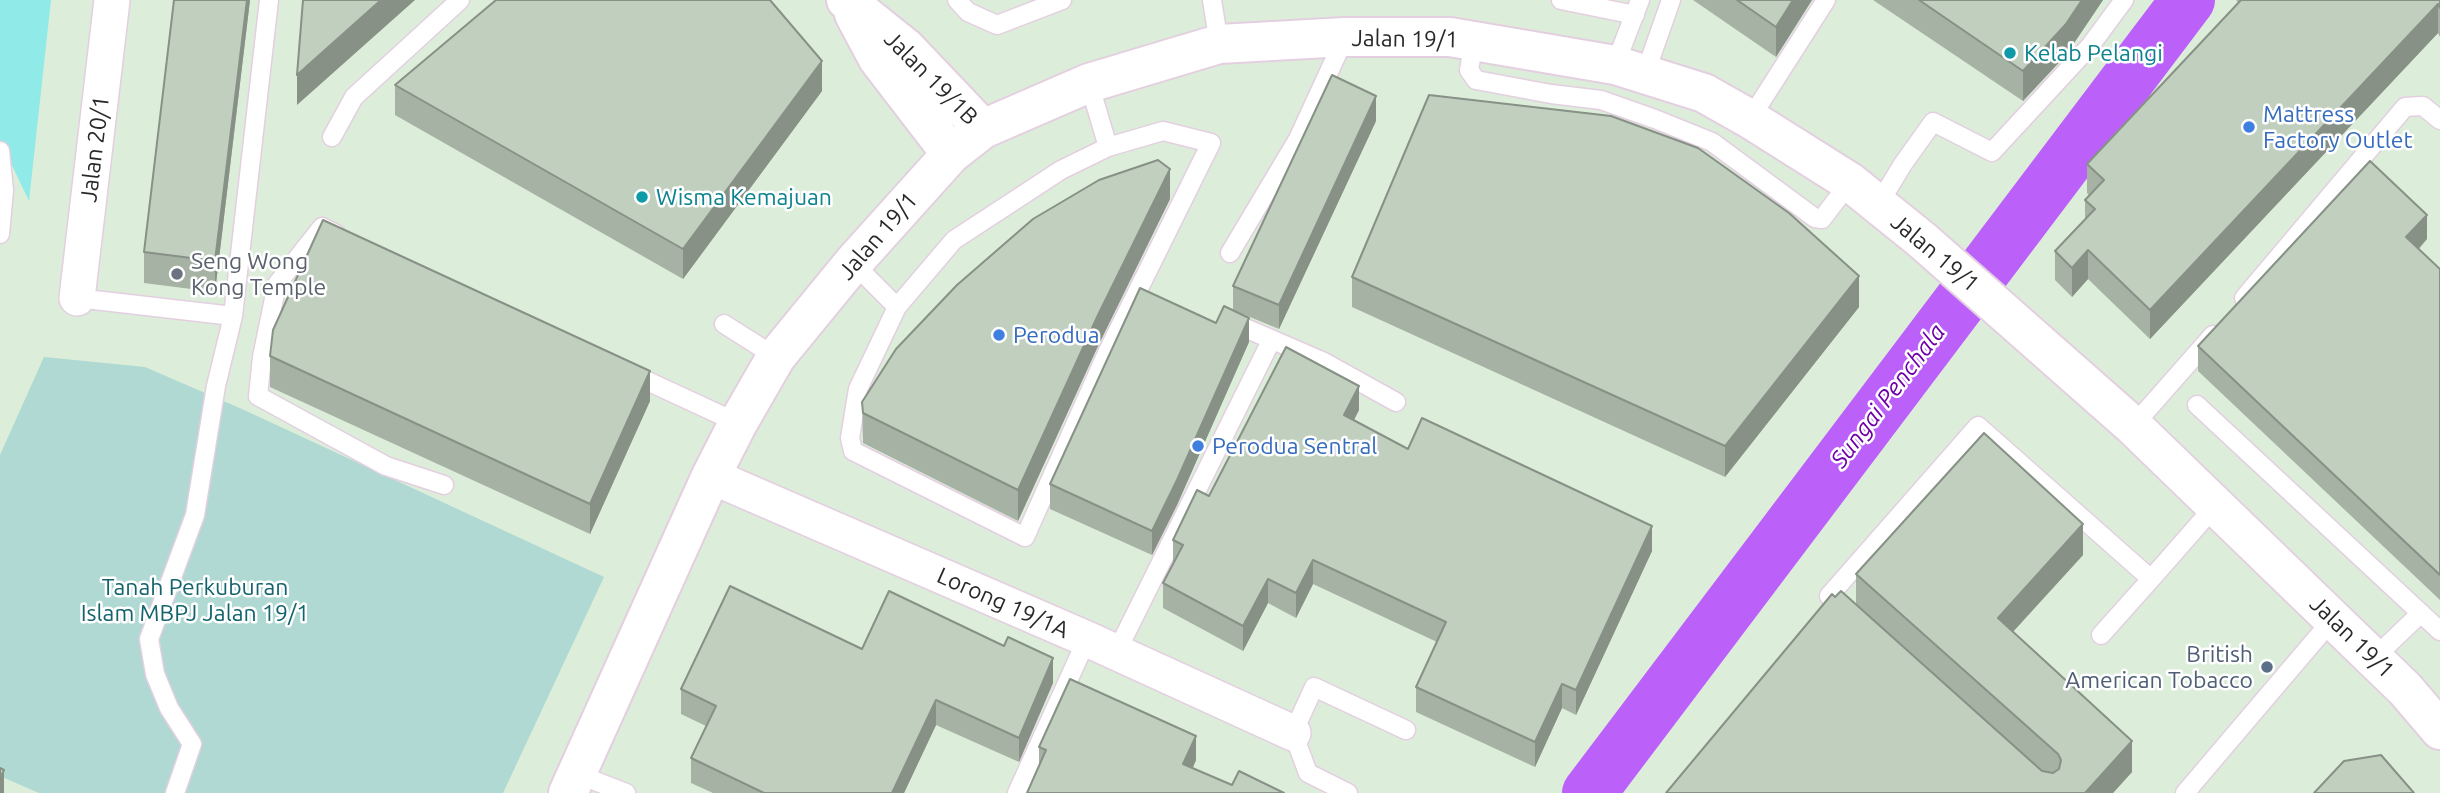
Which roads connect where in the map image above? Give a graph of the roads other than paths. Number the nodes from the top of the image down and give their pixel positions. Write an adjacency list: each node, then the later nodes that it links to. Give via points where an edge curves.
1 (112, 0): 30 (street, Jalan 20/1)
2 (269, 0): 32 (lane)
3 (460, 0): 21 (lane, via 354,97)
4 (846, 0): 20 (main road, Jalan 19/1B, via 906,48); 24 (main road, Jalan 19/1B, via 878,59)
5 (957, 0): 6 (lane, via 968,12 997,25)
6 (1062, 0)
7 (1212, 0): 15 (lane)
8 (1561, 0): 12 (lane)
9 (1671, 0): 16 (lane)
10 (1826, 0): 18 (lane)
11 (2124, 0): 25 (lane, via 2090,46 1992,152 1933,122 1903,164)
12 (1637, 8): 16 (lane)
13 (1345, 37): 14 (main road, Jalan 19/1); 15 (main road, Jalan 19/1); 28 (lane, via 1298,139)
14 (1474, 41): 16 (main road, Jalan 19/1); 25 (lane, via 1469,70 1476,79 1601,100 1712,142 1815,218 1822,219)
15 (1219, 44): 17 (main road, Jalan 19/1)
16 (1630, 69): 18 (main road, Jalan 19/1, via 1704,93)
17 (1088, 83): 20 (main road, Jalan 19/1); 22 (lane)
18 (1750, 119): 25 (main road, Jalan 19/1)
19 (2440, 121): 41 (lane, via 2423,106 2404,107)
20 (983, 129): 24 (main road, Jalan 19/1)
21 (332, 137)
22 (1108, 147): 31 (lane, via 1061,170 954,240); 31 (lane, via 1163,131 1211,143 1108,351 1025,537 853,451 850,438 858,389)
23 (0, 151): 26 (lane, via 4,190)
24 (951, 154): 29 (main road, Jalan 19/1)
25 (1864, 194): 41 (main road, Jalan 19/1)
26 (0, 234)
27 (346, 239): 43 (lane, via 322,227 277,284 258,396 386,466)
28 (1230, 253)
29 (853, 263): 31 (lane); 36 (main road, Jalan 19/1)
30 (77, 298): 32 (lane)
31 (897, 307)
32 (233, 316): 59 (lane, via 216,386 195,515 149,639 155,674 169,708 192,744)
33 (1229, 321): 35 (lane)
34 (724, 324): 36 (lane)
35 (1271, 341): 38 (lane, via 1324,362); 51 (lane)
36 (776, 357): 40 (main road, Jalan 19/1)
37 (617, 366): 40 (lane)
38 (1396, 402)
39 (2197, 405): 46 (lane)
40 (738, 423): 42 (main road, Jalan 19/1)
41 (2133, 426): 44 (main road, Jalan 19/1)
42 (711, 476): 51 (street, Lorong 19/1A); 58 (main road, Jalan 19/1)
43 (444, 485)
44 (2216, 506): 45 (lane); 47 (main road, Jalan 19/1)
45 (2151, 579): 48 (lane, via 1978,426 1829,596); 50 (lane)
46 (2421, 613): 49 (lane); 52 (lane)
47 (2333, 619): 52 (main road, Jalan 19/1); 63 (lane)
48 (1859, 623)
49 (2440, 631)
50 (2101, 635)
51 (1102, 646): 57 (street, Lorong 19/1A); 61 (lane)
52 (2374, 658): 53 (main road, Jalan 19/1)
53 (2405, 689): 54 (main road, Jalan 19/1); 56 (main road, Jalan 19/1)
54 (2440, 717)
55 (1406, 730): 57 (lane, via 1314,687)
56 (2440, 730)
57 (1293, 733): 62 (lane, via 1308,773)
58 (573, 783): 60 (lane)
59 (175, 793)
60 (626, 793)
61 (1017, 793)
62 (1349, 793)
63 (2185, 793)

